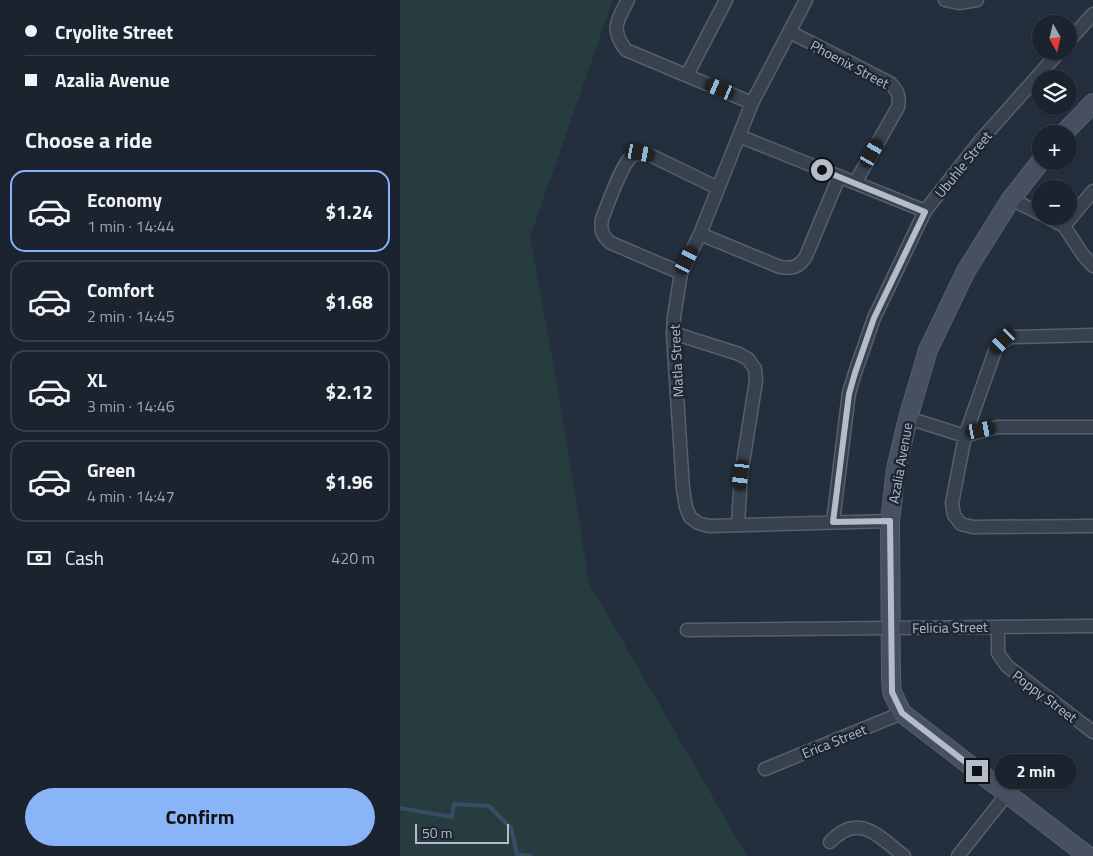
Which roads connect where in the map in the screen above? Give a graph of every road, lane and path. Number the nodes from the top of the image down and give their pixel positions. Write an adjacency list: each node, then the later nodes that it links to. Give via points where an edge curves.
1 (628, 0): 10 (street, via 617,20 616,32 626,50)
2 (726, 0): 10 (street)
3 (806, 0): 8 (street, Matla Street)
4 (946, 0): 5 (street, via 960,3)
5 (977, 0)
6 (1093, 14): 7 (street)
7 (1078, 31)
8 (790, 32): 12 (street, Matla Street); 17 (street, Phoenix Street, via 890,83 897,90 900,98 898,107)
9 (1052, 60): 22 (street, Ubuhle Street, via 981,140)
10 (687, 75): 12 (street)
11 (1093, 102): 13 (street)
12 (752, 103): 14 (street, Matla Street)
13 (1072, 125)
14 (739, 136): 16 (street); 18 (street, Matla Street)
15 (1034, 170): 20 (street, Azalia Avenue)
16 (839, 177): 17 (street); 24 (street, via 806,256 797,267 780,267)
17 (854, 183): 22 (street)
18 (718, 188): 24 (street, Matla Street); 26 (street, via 650,155 640,153 625,165 602,219 600,228 604,237)
19 (1093, 191): 23 (street)
20 (1011, 199): 21 (street); 29 (street, Azalia Avenue, via 966,271 928,350)
21 (1032, 210)
22 (925, 212): 33 (street, Ubuhle Street, via 874,318 855,373 849,394)
23 (1064, 226): 25 (street)
24 (700, 234): 26 (street, Matla Street)
25 (1093, 266)
26 (681, 273): 27 (street, Matla Street)
27 (673, 333): 34 (street, Matla Street, via 686,507 690,517 698,523 709,526); 34 (street, via 739,354 748,359 755,369 755,398 741,475)
28 (1093, 335): 31 (street, via 1023,335 1003,341 993,355)
29 (908, 418): 31 (street); 32 (street, Azalia Avenue, via 896,469)
30 (1093, 427): 31 (street, via 997,427)
31 (965, 436): 35 (street, via 952,504 954,515 961,524 972,527)
32 (890, 521): 33 (street, Matla Street); 38 (street, Azalia Avenue)
33 (833, 522): 34 (street, Matla Street)
34 (738, 524)
35 (1093, 526)
36 (1093, 626): 37 (street, Felicia Street)
37 (998, 627): 38 (street, Felicia Street); 41 (street, Poppy Street, via 998,653 1007,666)
38 (891, 628): 39 (street, Felicia Street); 40 (street, Azalia Avenue, via 892,692)
39 (688, 630)
40 (902, 713): 42 (street, Erica Street); 43 (street, Azalia Avenue)
41 (1093, 732)
42 (765, 769)
43 (1007, 794): 46 (street); 47 (street, Azalia Avenue)
44 (830, 842): 45 (street, via 835,836 855,827 864,828)
45 (904, 856)
46 (958, 856)
47 (1088, 856)

